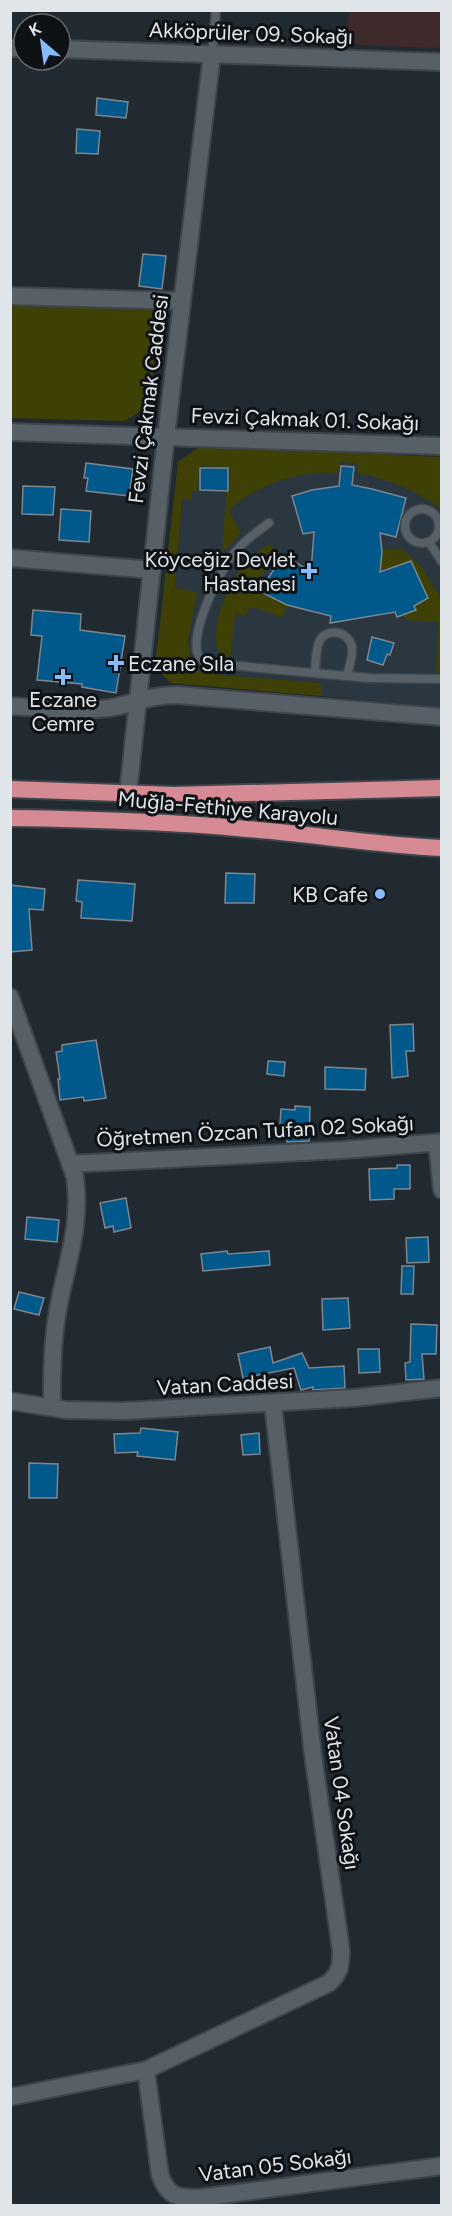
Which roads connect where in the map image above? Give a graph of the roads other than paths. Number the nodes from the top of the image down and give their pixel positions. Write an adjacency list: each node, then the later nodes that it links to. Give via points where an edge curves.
1 (216, 10): 3 (lane, Fevzi Çakmak Caddesi)
2 (72, 50): 3 (street, Akköprüler 09. Sokağı)
3 (212, 54): 4 (street, Akköprüler 09. Sokağı); 6 (street, Fevzi Çakmak Caddesi)
4 (441, 62)
5 (10, 296): 6 (street)
6 (182, 301): 8 (street, Fevzi Çakmak Caddesi)
7 (10, 432): 8 (street, Fevzi Çakmak 01. Sokağı)
8 (166, 436): 9 (street, Fevzi Çakmak 01. Sokağı); 14 (street, Fevzi Çakmak Caddesi)
9 (441, 446)
10 (269, 523): 15 (lane, via 237,549 220,573 204,611 198,652 200,658 217,664)
11 (429, 542): 11 (lane, via 417,543 406,530 407,519 415,510 431,511 438,519 437,534); 13 (lane)
12 (10, 558): 14 (street)
13 (441, 562)
14 (152, 570): 18 (street, Fevzi Çakmak Caddesi)
15 (315, 673): 16 (lane); 16 (lane, via 319,642 327,634 338,632 352,647)
16 (347, 676): 17 (lane)
17 (441, 679)
18 (138, 700): 19 (street, via 91,710); 20 (street, via 177,695); 23 (street, Fevzi Çakmak Caddesi)
19 (10, 706)
20 (441, 717)
21 (441, 788): 23 (highway, Muğla-Fethiye Karayolu)
22 (10, 789): 23 (highway, Muğla-Fethiye Karayolu)
23 (128, 794)
24 (10, 818): 25 (highway, Muğla-Fethiye Karayolu, via 247,829)
25 (441, 848)
26 (10, 997): 28 (street)
27 (439, 1142): 28 (street, Öğretmen Özcan Tufan 02 Sokağı); 29 (street)
28 (70, 1164): 33 (street, via 77,1209 52,1348)
29 (441, 1190)
30 (441, 1388): 32 (street, Vatan Caddesi)
31 (10, 1401): 33 (street, Vatan Caddesi)
32 (273, 1404): 33 (street, Vatan Caddesi, via 124,1411); 34 (street, Vatan 04 Sokağı, via 341,1966 329,1983)
33 (52, 1407)
34 (146, 2070): 35 (street, Vatan 04 Sokağı); 36 (street, Vatan 05 Sokağı, via 160,2175 170,2193 182,2198)
35 (10, 2097)
36 (441, 2166)

